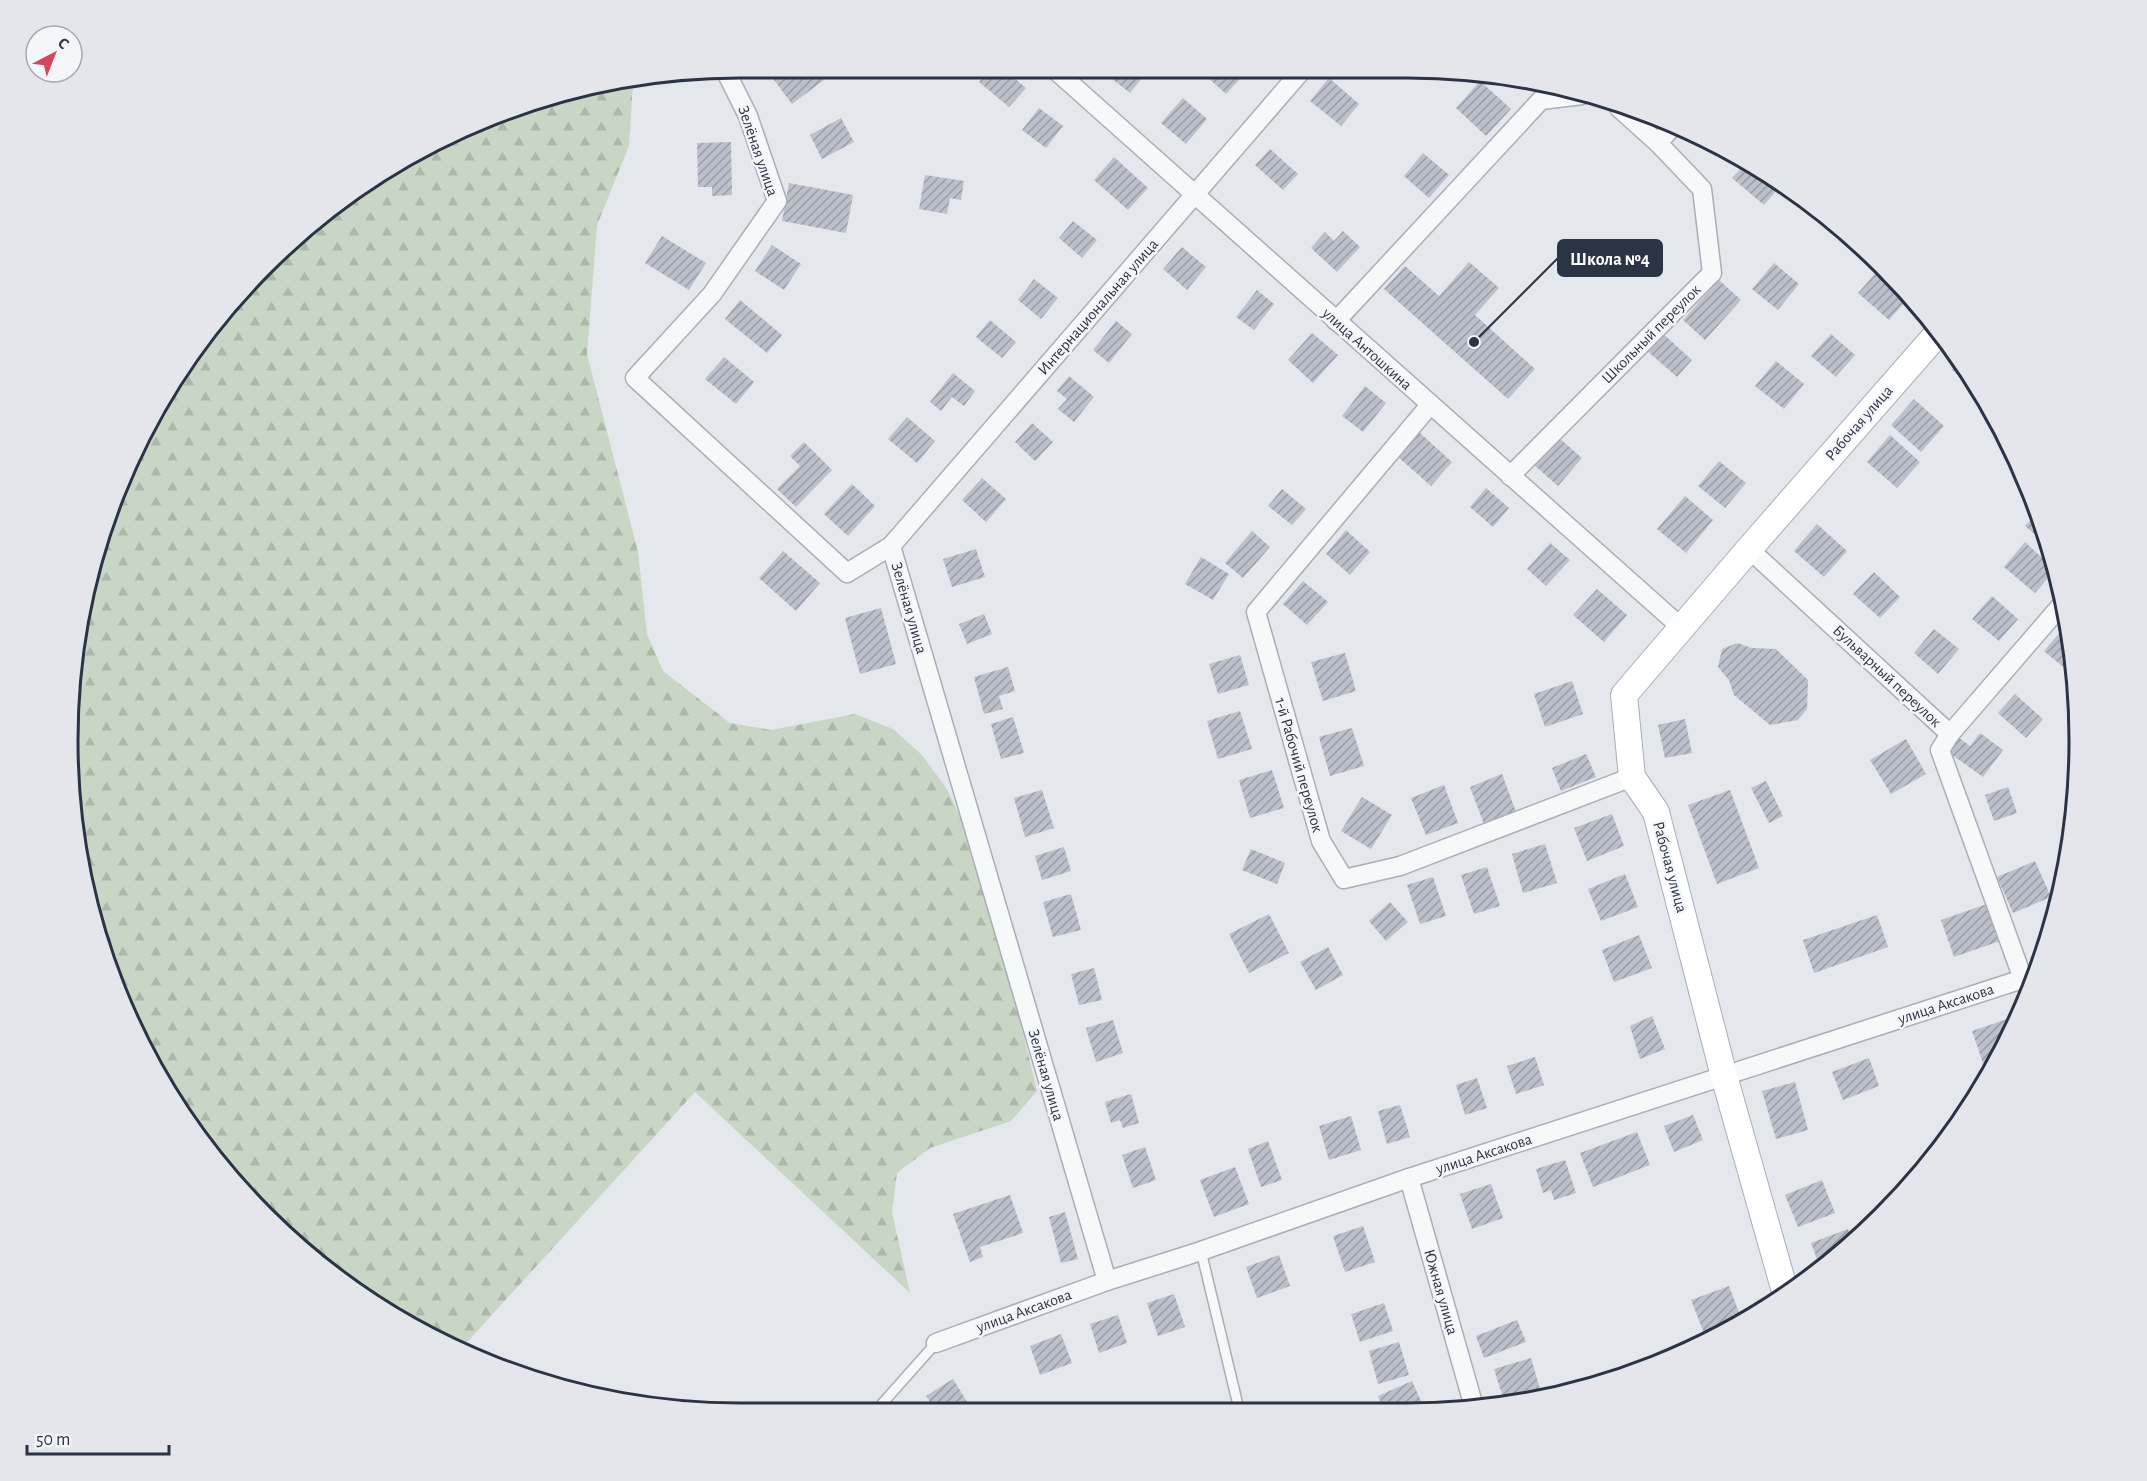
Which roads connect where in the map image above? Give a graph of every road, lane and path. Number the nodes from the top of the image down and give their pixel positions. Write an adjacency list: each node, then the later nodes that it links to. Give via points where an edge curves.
1 (729, 78): 13 (street, Зелёная улица, via 748,116 777,201 712,294 635,378 847,573)
2 (1064, 78): 8 (street, улица Антошкина)
3 (1295, 78): 8 (street, Интернациональная улица)
4 (1563, 97): 9 (street, via 1541,100)
5 (1628, 116): 7 (street, Школьный переулок)
6 (1668, 132): 7 (street)
7 (1658, 143): 12 (street, Школьный переулок, via 1702,189 1712,273)
8 (1194, 195): 9 (street, улица Антошкина); 13 (street, Интернациональная улица)
9 (1336, 321): 11 (street, улица Антошкина)
10 (1933, 339): 14 (street, Рабочая улица)
11 (1430, 405): 12 (street, улица Антошкина); 18 (street, 1-й Рабочий переулок, via 1256,612 1321,842 1344,879 1400,866)
12 (1510, 476): 16 (street, улица Антошкина)
13 (891, 546): 24 (street, Зелёная улица)
14 (1749, 549): 16 (street, Рабочая улица); 17 (street, Бульварный переулок)
15 (2056, 611): 17 (street, Бульварный переулок)
16 (1682, 628): 18 (street, Рабочая улица, via 1624,695)
17 (1950, 734): 19 (street, via 1940,750)
18 (1632, 777): 21 (street, Рабочая улица, via 1656,812)
19 (2027, 972)
20 (2025, 978): 21 (street, улица Аксакова)
21 (1724, 1076): 22 (street, улица Аксакова); 25 (street, Рабочая улица)
22 (1409, 1178): 23 (street, улица Аксакова); 27 (street, Южная улица)
23 (1201, 1251): 24 (street, улица Аксакова); 29 (lane)
24 (1107, 1281): 26 (street, улица Аксакова)
25 (1783, 1285)
26 (936, 1343): 28 (lane)
27 (1472, 1399)
28 (882, 1403)
29 (1238, 1403)

